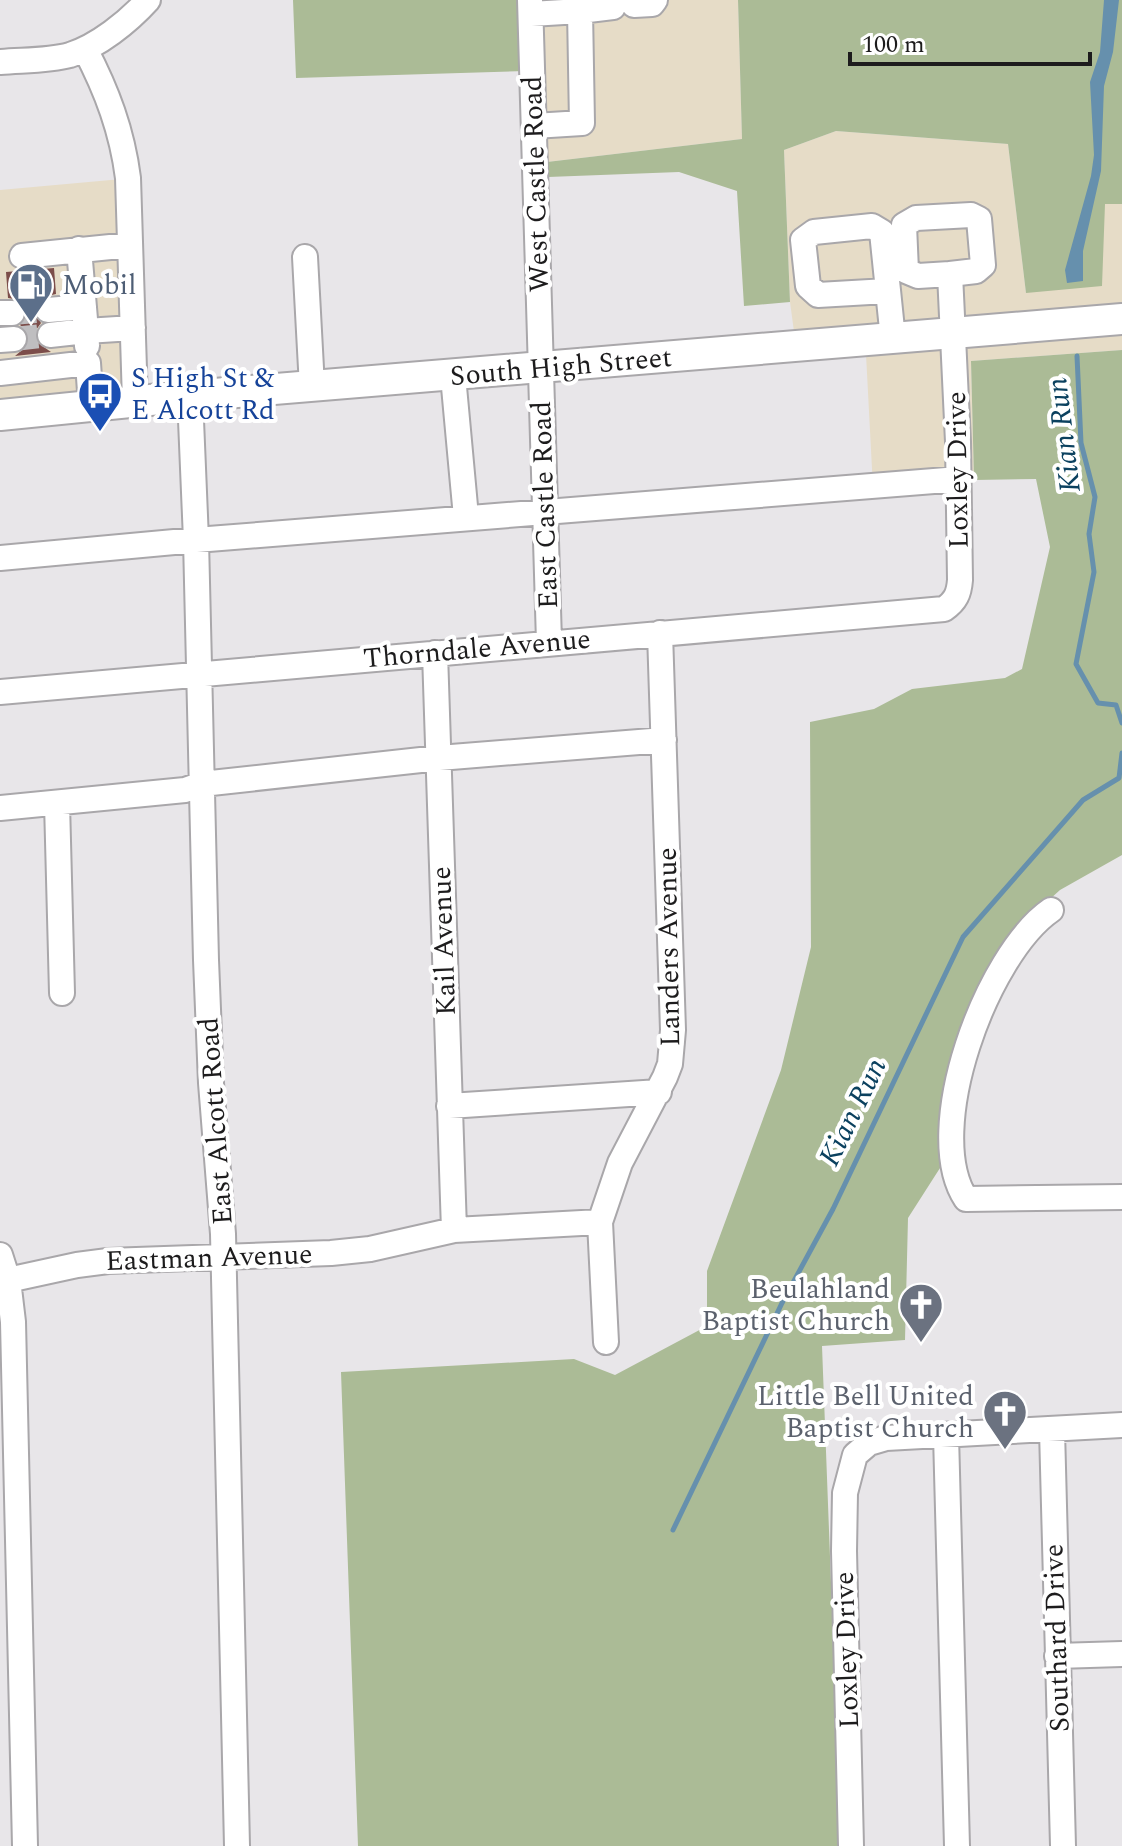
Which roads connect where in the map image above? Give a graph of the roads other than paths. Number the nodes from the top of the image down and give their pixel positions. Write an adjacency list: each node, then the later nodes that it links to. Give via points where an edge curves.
1 (148, 0): 5 (street)
2 (634, 4): 4 (street)
3 (530, 7): 4 (street); 7 (street, West Castle Road)
4 (580, 11): 7 (street, via 582,123)
5 (85, 49): 6 (street); 8 (street, via 124,147)
6 (0, 62)
7 (534, 126): 22 (street, West Castle Road)
8 (130, 245): 9 (street); 17 (street)
9 (79, 249): 10 (street); 15 (street)
10 (22, 256)
11 (305, 257): 25 (street)
12 (950, 274): 18 (street, Loxley Drive)
13 (887, 291): 20 (street)
14 (48, 310): 15 (street)
15 (85, 319): 17 (street); 19 (street); 21 (street)
16 (1122, 319): 18 (main road, South High Street)
17 (133, 328): 27 (street)
18 (954, 334): 20 (main road, South High Street); 30 (street, Loxley Drive)
19 (50, 335)
20 (893, 339): 22 (main road, South High Street)
21 (88, 363): 23 (street); 28 (street)
22 (541, 369): 24 (main road, South High Street); 31 (street, East Castle Road)
23 (0, 373)
24 (453, 376): 25 (main road, South High Street); 32 (street)
25 (312, 387): 26 (main road, South High Street)
26 (190, 396): 27 (main road, South High Street); 33 (street, East Alcott Road)
27 (135, 401): 28 (main road, South High Street)
28 (91, 406): 29 (main road, South High Street)
29 (0, 415)
30 (959, 479): 31 (street); 35 (street, Loxley Drive, via 960,580)
31 (544, 511): 32 (street); 37 (street, East Castle Road)
32 (466, 517): 33 (street)
33 (196, 540): 34 (street); 39 (street, East Alcott Road)
34 (0, 558)
35 (952, 603): 36 (street, Thorndale Avenue, via 934,611)
36 (660, 633): 37 (street, Thorndale Avenue); 41 (street, Landers Avenue)
37 (549, 642): 38 (street, Thorndale Avenue)
38 (435, 653): 39 (street, Thorndale Avenue); 42 (street, Kail Avenue)
39 (199, 674): 40 (street, Thorndale Avenue); 43 (street, East Alcott Road)
40 (0, 692)
41 (664, 740): 42 (street); 48 (street, Landers Avenue, via 673,1030 670,1064)
42 (439, 758): 43 (street); 49 (street, Kail Avenue)
43 (202, 784): 44 (street); 54 (street, East Alcott Road, via 211,1083)
44 (57, 803): 45 (street); 47 (street)
45 (0, 808)
46 (1051, 910): 50 (street, via 1007,957 984,1004 963,1062 953,1114 953,1173 966,1199)
47 (62, 993)
48 (659, 1092): 49 (street); 51 (street, Landers Avenue, via 620,1163)
49 (449, 1106): 52 (street, Kail Avenue)
50 (1122, 1197)
51 (600, 1222): 52 (street, Eastman Avenue); 56 (street, Landers Avenue)
52 (454, 1230): 54 (street, Eastman Avenue, via 370,1249)
53 (0, 1255): 55 (street)
54 (224, 1256): 55 (street, Eastman Avenue, via 108,1261); 63 (street, East Alcott Road)
55 (8, 1280): 62 (street)
56 (606, 1342)
57 (1122, 1425): 58 (street)
58 (1052, 1430): 59 (street); 61 (street, Southard Drive)
59 (946, 1435): 64 (street, Loxley Drive, via 878,1439 862,1447 845,1493); 65 (street)
60 (1122, 1654): 61 (street)
61 (1057, 1656): 66 (street, Southard Drive)
62 (25, 1846)
63 (237, 1846)
64 (851, 1846)
65 (957, 1846)
66 (1063, 1846)

